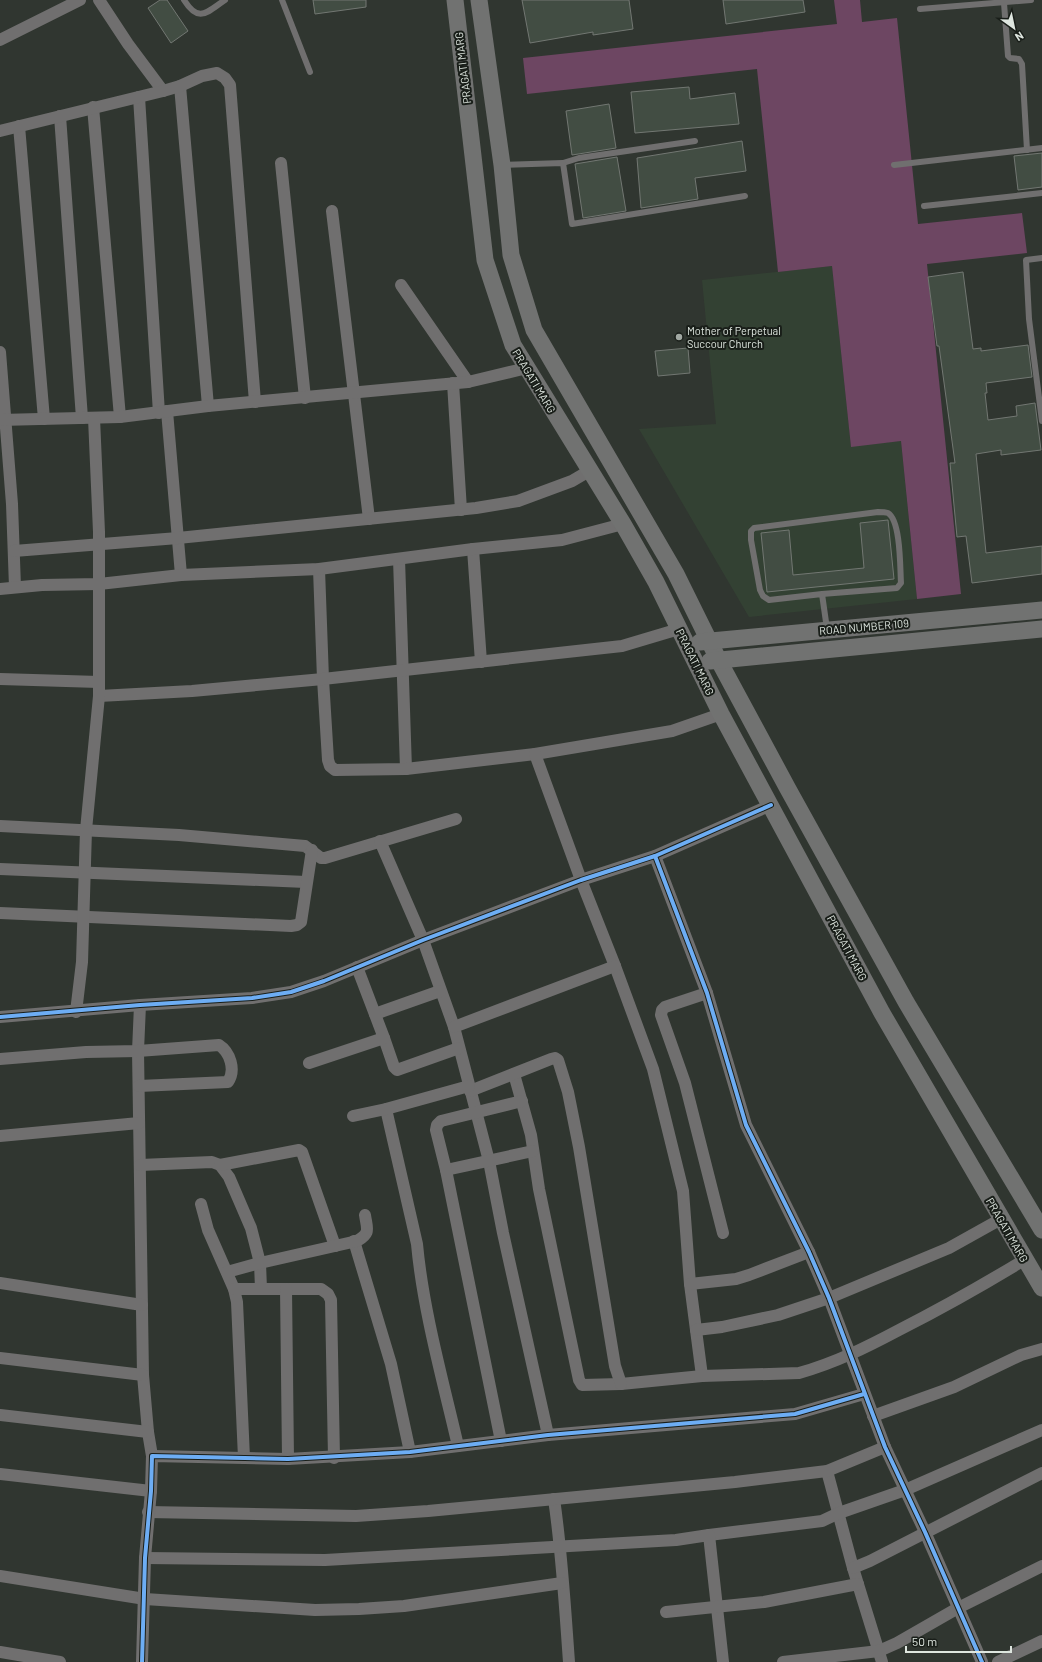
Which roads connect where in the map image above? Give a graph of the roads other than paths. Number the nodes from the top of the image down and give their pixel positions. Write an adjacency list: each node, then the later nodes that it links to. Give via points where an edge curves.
1 (80, 0): 11 (street)
2 (99, 0): 14 (street)
3 (184, 0): 4 (lane, via 194,13 199,14)
4 (225, 0)
5 (282, 0): 12 (lane)
6 (455, 0): 34 (main road, PRAGATI MARG, via 485,260 513,345)
7 (479, 0): 25 (main road, PRAGATI MARG)
8 (1031, 0): 9 (lane)
9 (1004, 3): 10 (lane); 22 (lane, via 1008,56 1019,59 1022,64)
10 (920, 9)
11 (0, 40)
12 (310, 72)
13 (180, 86): 14 (street); 40 (street, via 202,76 217,73 230,85); 41 (street)
14 (163, 91): 15 (street)
15 (139, 97): 16 (street); 42 (street)
16 (93, 107): 17 (street); 43 (street)
17 (60, 116): 18 (street); 44 (street)
18 (19, 126): 19 (street); 45 (street)
19 (0, 131)
20 (695, 141): 24 (lane, via 579,158)
21 (1042, 148): 22 (lane)
22 (1027, 150): 26 (lane)
23 (281, 162): 38 (street)
24 (563, 163): 25 (lane); 28 (lane, via 572,224)
25 (502, 165): 67 (main road, PRAGATI MARG, via 511,255 534,330 676,574)
26 (894, 165)
27 (1042, 193): 29 (lane)
28 (745, 196)
29 (924, 206)
30 (332, 211): 37 (street)
31 (1042, 258): 39 (lane, via 1026,260 1029,319)
32 (401, 285): 35 (street)
33 (0, 352): 46 (street)
34 (527, 368): 35 (street); 48 (main road, PRAGATI MARG)
35 (468, 382): 36 (street)
36 (453, 383): 37 (street); 49 (street)
37 (354, 392): 38 (street); 50 (street)
38 (306, 398): 40 (street)
39 (1041, 399): 47 (lane)
40 (255, 402): 41 (street)
41 (208, 406): 42 (street)
42 (163, 412): 43 (street); 52 (street)
43 (120, 417): 44 (street)
44 (88, 418): 45 (street); 53 (street)
45 (44, 419): 46 (street)
46 (3, 420): 55 (street)
47 (1042, 421)
48 (589, 471): 49 (street, via 572,481 518,501); 51 (main road, PRAGATI MARG)
49 (461, 510): 50 (street)
50 (369, 519): 52 (street)
51 (623, 524): 54 (street, via 562,540); 66 (main road, PRAGATI MARG)
52 (178, 538): 53 (street); 58 (street)
53 (99, 544): 55 (street); 59 (street)
54 (473, 550): 56 (street); 69 (street)
55 (14, 551): 60 (street)
56 (399, 559): 57 (street); 71 (street)
57 (319, 569): 58 (street); 73 (street)
58 (181, 575): 59 (street)
59 (99, 584): 60 (street); 74 (street)
60 (15, 587): 61 (street)
61 (0, 589)
62 (822, 594): 62 (lane, via 769,600 762,596 751,540 754,528 878,512 887,513 892,517 896,528 901,583 897,588); 65 (lane)
63 (1042, 610): 65 (main road, ROAD NUMBER 109)
64 (1042, 629): 68 (main road, ROAD NUMBER 109)
65 (827, 630): 67 (main road, ROAD NUMBER 109)
66 (683, 636): 67 (main road, ROAD NUMBER 109); 69 (street, via 622,646); 70 (main road, PRAGATI MARG)
67 (709, 641): 68 (main road, PRAGATI MARG)
68 (719, 660): 70 (main road, ROAD NUMBER 109); 124 (main road, PRAGATI MARG, via 906,1002)
69 (481, 662): 71 (street)
70 (696, 663): 76 (main road, PRAGATI MARG)
71 (403, 670): 73 (street); 78 (street)
72 (0, 679): 74 (street)
73 (323, 679): 75 (street, via 192,691); 78 (street, via 330,766 335,770)
74 (99, 682): 75 (street)
75 (99, 696): 82 (street)
76 (721, 714): 77 (street, via 672,730); 79 (main road, PRAGATI MARG)
77 (535, 754): 78 (street); 88 (street)
78 (406, 769)
79 (771, 805): 85 (street); 123 (main road, PRAGATI MARG, via 882,1013)
80 (456, 818): 83 (street)
81 (0, 826): 82 (street)
82 (86, 830): 84 (street, via 305,846); 87 (street)
83 (380, 841): 84 (street, via 331,858 321,858); 92 (street)
84 (312, 850): 89 (street)
85 (655, 856): 88 (street); 96 (street)
86 (0, 869): 87 (street)
87 (84, 873): 89 (street); 91 (street)
88 (581, 880): 92 (street); 93 (street)
89 (306, 882): 91 (street, via 301,922 292,926)
90 (0, 913): 91 (street)
91 (84, 918): 98 (street)
92 (422, 940): 94 (street); 95 (street)
93 (615, 966): 101 (street); 134 (street, via 653,1069 683,1191)
94 (357, 967): 97 (street, via 291,992 252,998); 99 (street)
95 (440, 991): 99 (street); 101 (street)
96 (707, 993): 125 (street, via 665,1007 661,1015 685,1083); 128 (street, via 746,1125)
97 (140, 1005): 98 (street); 104 (street)
98 (76, 1012): 100 (street)
99 (375, 1014): 102 (street)
100 (0, 1017)
101 (454, 1027): 103 (street)
102 (384, 1038): 103 (street, via 397,1070); 106 (street)
103 (459, 1048): 109 (street)
104 (138, 1051): 105 (street); 108 (street); 108 (street, via 218,1045 228,1054 231,1068 228,1082)
105 (0, 1058)
106 (309, 1063)
107 (514, 1074): 109 (street); 110 (street); 146 (street, via 551,1059 556,1058 560,1063 579,1147)
108 (139, 1086): 114 (street)
109 (470, 1089): 111 (street); 112 (street)
110 (522, 1101): 112 (street); 116 (street)
111 (386, 1109): 113 (street); 154 (street)
112 (476, 1113): 117 (street); 120 (street, via 442,1120 436,1125)
113 (353, 1116)
114 (139, 1123): 115 (street); 118 (street)
115 (0, 1136)
116 (533, 1151): 117 (street); 146 (street, via 580,1380 582,1385 588,1386)
117 (489, 1161): 120 (street); 152 (street)
118 (140, 1165): 119 (street, via 212,1162); 139 (street)
119 (220, 1166): 127 (street, via 299,1150 302,1152); 130 (street, via 229,1178 251,1228)
120 (446, 1170): 153 (street)
121 (201, 1204): 131 (street, via 208,1230)
122 (365, 1215): 126 (street, via 368,1232 365,1237)
123 (1001, 1219): 129 (main road, PRAGATI MARG); 138 (street, via 949,1248)
124 (1042, 1230)
125 (724, 1233)
126 (354, 1241): 127 (street); 156 (street, via 391,1364)
127 (335, 1246): 130 (street)
128 (809, 1252): 134 (street, via 750,1275); 138 (street)
129 (1024, 1260): 132 (main road, PRAGATI MARG); 142 (street, via 963,1297)
130 (260, 1263): 131 (street); 136 (street)
131 (227, 1272): 135 (street)
132 (1039, 1280)
133 (0, 1283): 139 (street)
134 (690, 1284): 140 (street)
135 (234, 1288): 136 (street); 158 (street, via 237,1302)
136 (261, 1289): 137 (street)
137 (286, 1289): 159 (street, via 321,1289 332,1300); 160 (street)
138 (830, 1298): 140 (street, via 778,1315); 142 (street)
139 (142, 1305): 144 (street)
140 (696, 1330): 145 (street)
141 (1042, 1349): 149 (street, via 1021,1355 954,1387)
142 (851, 1355): 145 (street, via 799,1373); 147 (street)
143 (0, 1358): 144 (street)
144 (143, 1375): 151 (street)
145 (702, 1376): 146 (street)
146 (620, 1384)
147 (864, 1394): 149 (street); 152 (street, via 795,1414)
148 (0, 1415): 151 (street)
149 (873, 1416): 155 (street)
150 (1042, 1430): 164 (street)
151 (148, 1432): 157 (street)
152 (548, 1435): 153 (street)
153 (501, 1441): 154 (street)
154 (458, 1446): 156 (street)
155 (885, 1447): 161 (street); 164 (street)
156 (410, 1452): 159 (street)
157 (152, 1456): 158 (street); 165 (street)
158 (244, 1458): 160 (street)
159 (334, 1458): 160 (street)
160 (288, 1459)
161 (827, 1471): 166 (street); 168 (street)
162 (1042, 1473): 169 (street)
163 (0, 1474): 165 (street)
164 (905, 1490): 168 (street); 169 (street)
165 (151, 1491): 167 (street)
166 (554, 1499): 167 (street, via 356,1516); 171 (street)
167 (148, 1512): 172 (street)
168 (839, 1513): 170 (street, via 822,1521); 174 (street)
169 (925, 1532): 174 (street); 180 (street)
170 (709, 1535): 171 (street, via 676,1540); 179 (street)
171 (561, 1546): 172 (street, via 325,1560); 176 (street)
172 (145, 1558): 178 (street)
173 (1042, 1566): 180 (street)
174 (853, 1568): 177 (street)
175 (0, 1576): 178 (street)
176 (562, 1583): 178 (street, via 359,1610 315,1610); 187 (street)
177 (858, 1584): 179 (street, via 764,1602); 184 (street)
178 (145, 1599): 186 (street)
179 (716, 1608): 181 (street); 188 (street)
180 (958, 1608): 184 (street, via 896,1643); 190 (street)
181 (666, 1612)
182 (1042, 1641): 191 (street)
183 (0, 1652): 185 (street)
184 (880, 1657): 189 (street)
185 (60, 1662)
186 (142, 1662)
187 (569, 1662)
188 (722, 1662)
189 (783, 1662)
190 (982, 1662)
191 (998, 1662)

